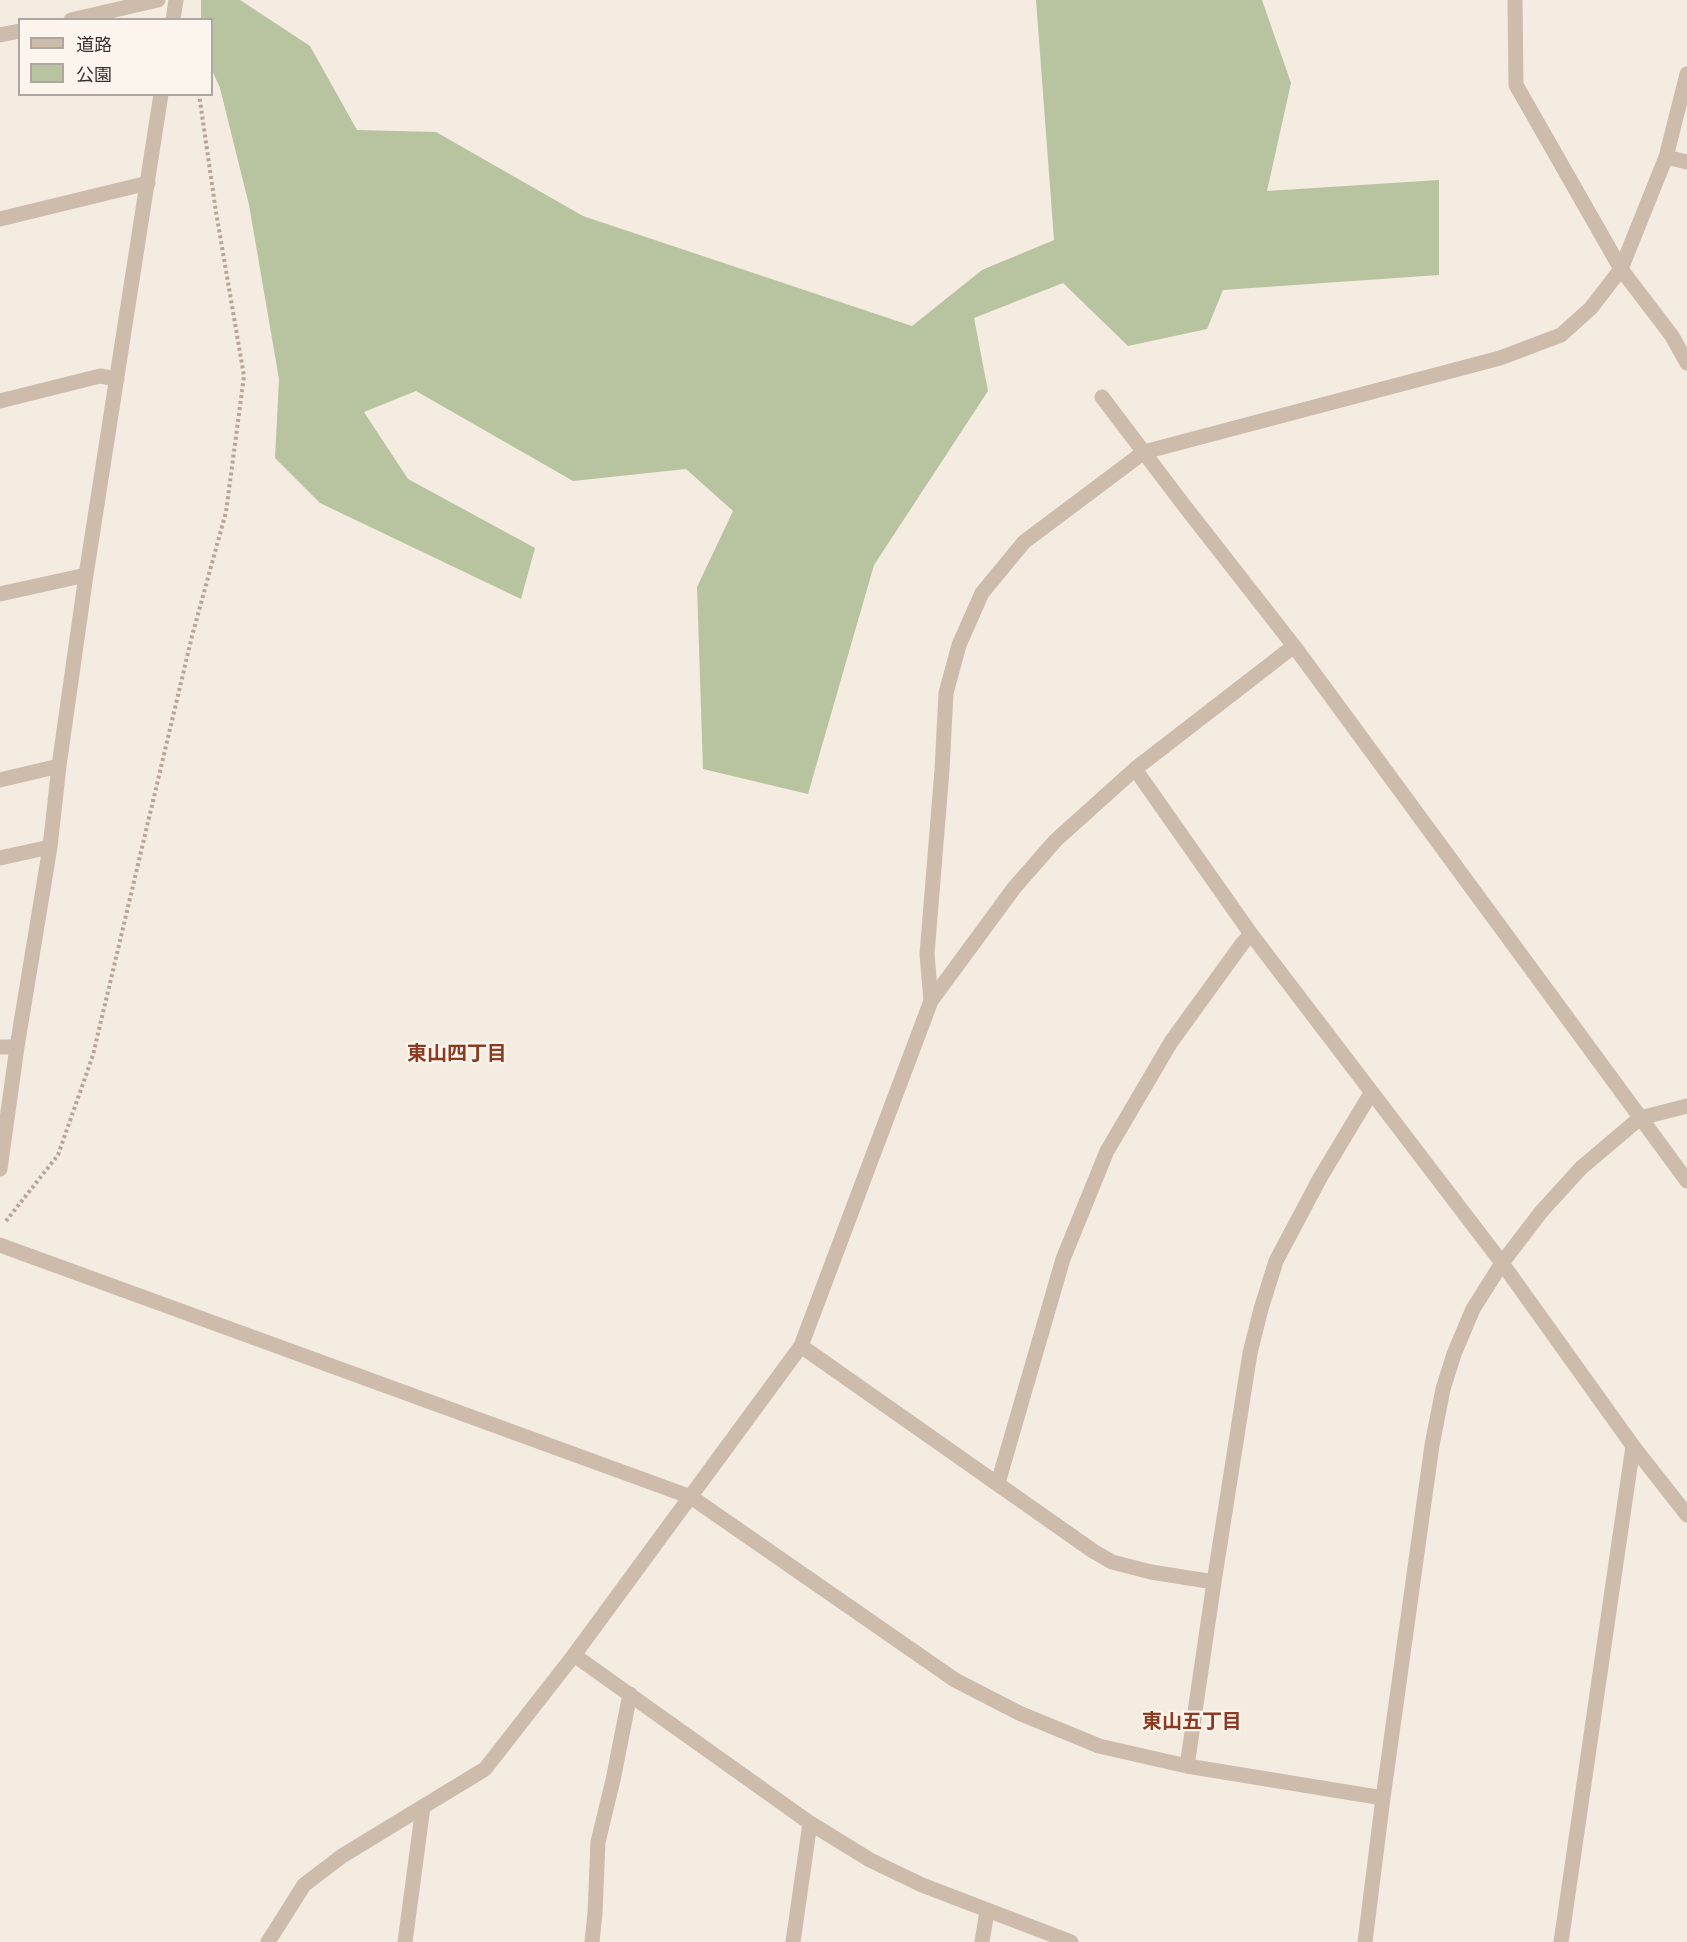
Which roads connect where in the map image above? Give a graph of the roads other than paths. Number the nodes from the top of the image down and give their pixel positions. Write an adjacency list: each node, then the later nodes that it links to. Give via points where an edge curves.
1 (158, 0): 4 (street)
2 (176, 0): 5 (street)
3 (1515, 0): 14 (street, via 1515,85)
4 (80, 18)
5 (173, 18)
6 (18, 31): 7 (street)
7 (0, 35)
8 (1687, 74): 10 (street)
9 (162, 96): 12 (street)
10 (1666, 157): 11 (street); 14 (street)
11 (1687, 162)
12 (148, 183): 13 (street); 17 (street)
13 (0, 219)
14 (1621, 269): 15 (street); 20 (street, via 1591,308 1561,335 1500,357)
15 (1680, 338): 16 (street)
16 (1687, 363)
17 (117, 379): 19 (street, via 100,376); 21 (street)
18 (1102, 397): 20 (street)
19 (0, 401)
20 (1144, 452): 23 (street); 30 (street, via 1024,542 982,592 959,645 946,693 927,954)
21 (86, 575): 22 (street); 24 (street)
22 (0, 594)
23 (1294, 646): 25 (street); 35 (street)
24 (59, 766): 26 (street); 27 (street)
25 (1135, 769): 29 (street); 30 (street, via 1056,840 1014,888)
26 (0, 780)
27 (50, 847): 28 (street); 32 (street)
28 (0, 858)
29 (1251, 934): 33 (street); 42 (street, via 1171,1042 1107,1151 1063,1259)
30 (931, 1001): 40 (street)
31 (0, 1047): 32 (street)
32 (17, 1047): 36 (street)
33 (1371, 1093): 39 (street); 45 (street, via 1276,1261 1250,1353)
34 (1687, 1106): 35 (street)
35 (1640, 1118): 37 (street); 39 (street, via 1581,1168)
36 (0, 1169)
37 (1687, 1181)
38 (0, 1245): 43 (street)
39 (1502, 1263): 41 (street); 49 (street, via 1473,1309 1443,1389)
40 (801, 1346): 42 (street); 43 (street)
41 (1633, 1446): 44 (street); 60 (street)
42 (998, 1483): 45 (street, via 1112,1562)
43 (691, 1497): 46 (street); 48 (street, via 955,1680 1018,1713 1099,1746)
44 (1687, 1515)
45 (1214, 1582): 48 (street)
46 (574, 1655): 47 (street); 50 (street, via 485,1769)
47 (630, 1694): 51 (street); 55 (street, via 598,1842)
48 (1187, 1766): 49 (street)
49 (1383, 1798): 59 (street)
50 (423, 1807): 53 (street, via 342,1856 304,1885); 54 (street)
51 (810, 1822): 52 (street, via 870,1860 922,1886); 56 (street)
52 (987, 1911): 57 (street); 58 (street)
53 (268, 1942)
54 (405, 1942)
55 (592, 1942)
56 (793, 1942)
57 (982, 1942)
58 (1071, 1942)
59 (1365, 1942)
60 (1561, 1942)

